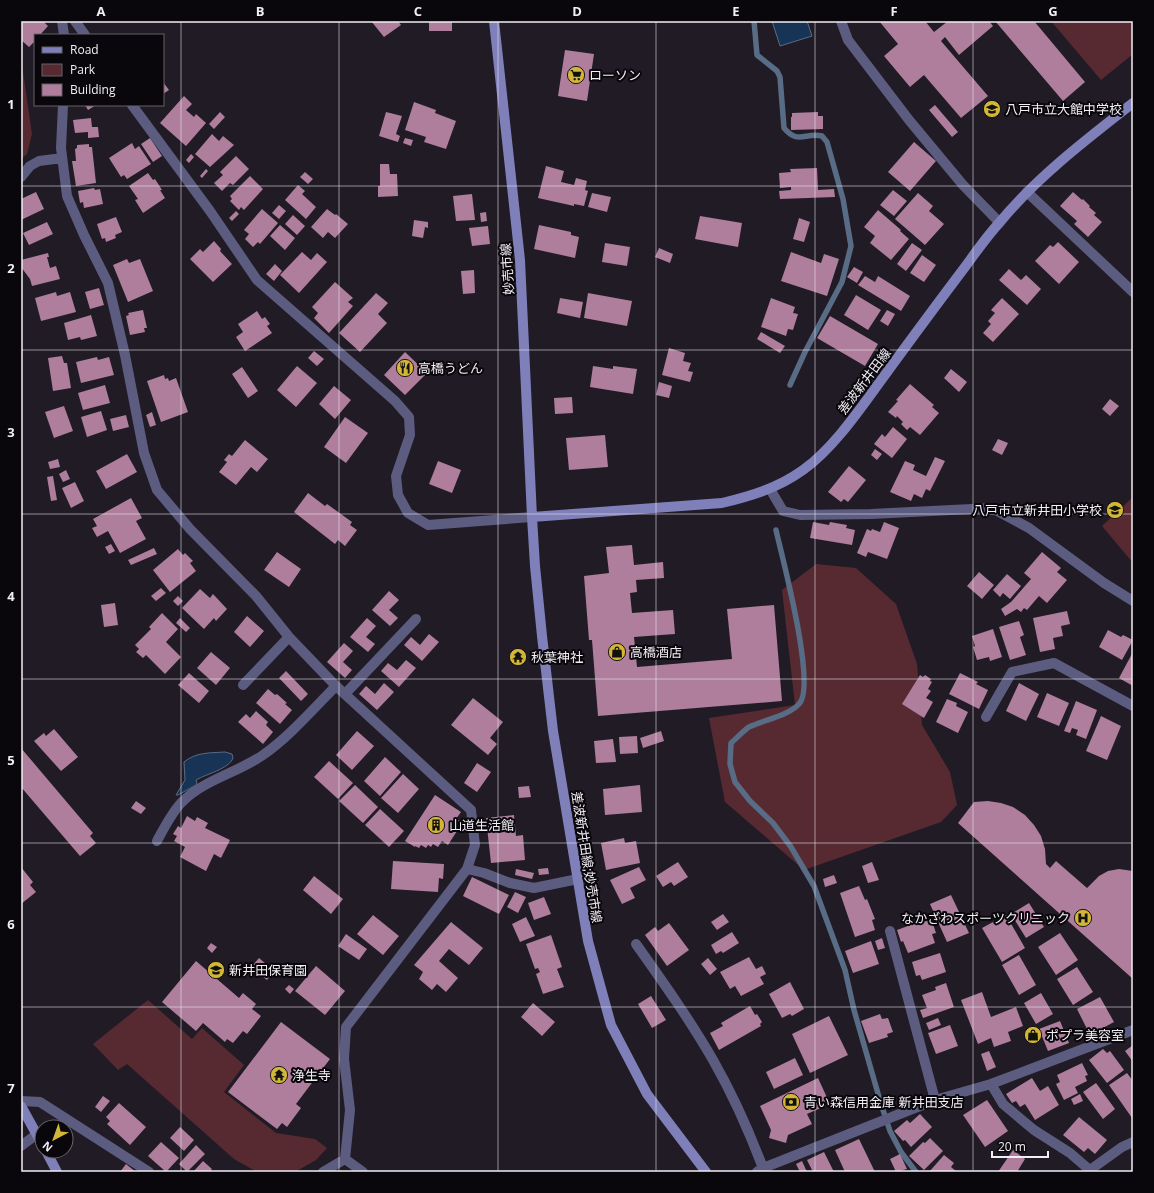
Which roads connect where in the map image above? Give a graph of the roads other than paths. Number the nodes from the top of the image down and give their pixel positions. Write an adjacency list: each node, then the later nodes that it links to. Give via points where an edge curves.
1 (62, 21): 5 (street)
2 (75, 21): 6 (street)
3 (494, 21): 16 (main road, 妙売市線, via 520,260)
4 (841, 21): 13 (street, via 848,40 909,120 962,185)
5 (64, 34)
6 (83, 34)
7 (1133, 103): 12 (main road, 差波新井田線)
8 (63, 106): 10 (street)
9 (133, 106): 16 (street, via 210,210 257,280 395,401 409,418 410,435 396,476 398,495 408,514 428,525)
10 (62, 158): 11 (street, via 39,161 30,166); 19 (street, via 67,196 108,283 144,454 157,490 190,529 256,596)
11 (21, 177)
12 (1027, 192): 13 (main road, 差波新井田線); 14 (street)
13 (999, 222): 15 (main road, 差波新井田線, via 833,442 803,470)
14 (1133, 292)
15 (770, 489): 16 (main road, 差波新井田線, via 722,503); 17 (street, via 783,511 800,515 992,508 1029,528)
16 (532, 517): 27 (main road, 差波新井田線;妙売市線, via 553,731)
17 (1133, 601)
18 (416, 619): 22 (street)
19 (289, 637): 20 (street); 21 (street)
20 (244, 685)
21 (336, 686): 22 (street); 25 (street, via 292,731 264,754 247,766 195,791 182,802 172,813)
22 (345, 694): 26 (street, via 472,810 475,845)
23 (1133, 706): 24 (street, via 1054,663 1012,672)
24 (986, 717)
25 (157, 841)
26 (467, 869): 27 (street, via 510,884 534,888); 39 (street, via 346,1027 344,1059 350,1110)
27 (578, 879): 47 (main road, 差波新井田線;妙売市線, via 588,940 611,1025 647,1094)
28 (890, 931): 32 (street)
29 (636, 944): 41 (street, via 714,1061 749,1131)
30 (1133, 1030): 31 (street)
31 (991, 1084): 32 (street); 42 (street, via 1003,1104)
32 (935, 1100): 41 (street)
33 (21, 1102): 44 (street, via 40,1102)
34 (21, 1106): 35 (main road)
35 (34, 1129)
36 (34, 1136): 38 (street)
37 (1133, 1142): 42 (street, via 1122,1147)
38 (21, 1146)
39 (345, 1158): 45 (street); 46 (street)
40 (50, 1159): 43 (main road)
41 (760, 1170)
42 (1091, 1171)
43 (57, 1172)
44 (149, 1172)
45 (323, 1172)
46 (363, 1172)
47 (706, 1172)

